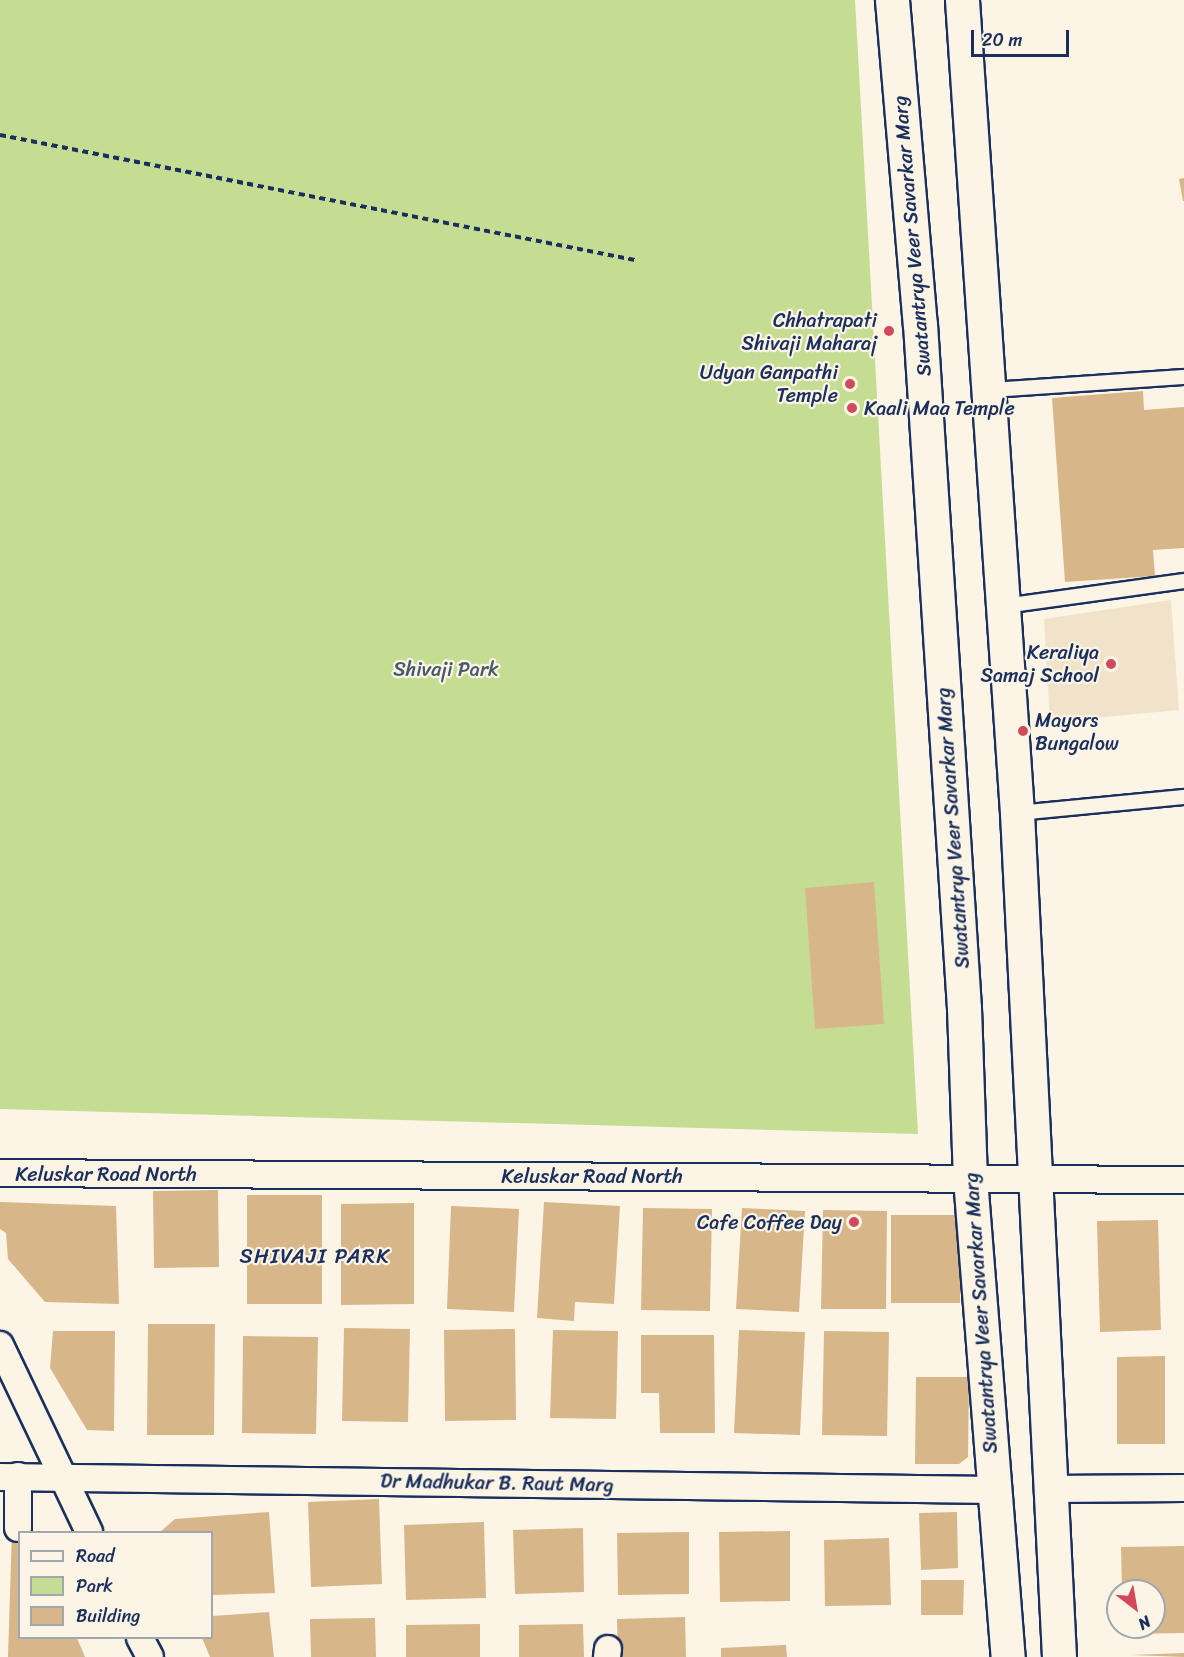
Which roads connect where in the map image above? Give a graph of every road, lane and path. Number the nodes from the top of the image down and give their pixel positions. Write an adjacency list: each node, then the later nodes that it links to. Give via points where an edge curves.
1 (892, 0): 12 (main road, Swatantrya Veer Savarkar Marg, via 922,347 964,1008)
2 (962, 0): 6 (main road)
3 (0, 135): 4 (path)
4 (635, 260)
5 (1184, 377): 6 (lane)
6 (991, 390): 8 (main road)
7 (1184, 581): 8 (lane)
8 (1004, 606): 10 (main road)
9 (1184, 797): 10 (lane)
10 (1017, 813): 14 (main road)
11 (0, 1173): 12 (street, Keluskar Road North)
12 (970, 1178): 14 (street, Keluskar Road North); 20 (main road, Swatantrya Veer Savarkar Marg)
13 (1184, 1180): 14 (street, Keluskar Road North)
14 (1033, 1181): 19 (main road)
15 (0, 1345): 17 (street)
16 (9, 1477): 17 (street, Dr Madhukar B. Raut Marg); 21 (street)
17 (62, 1478): 20 (street, Dr Madhukar B. Raut Marg); 22 (street)
18 (1184, 1488): 19 (street)
19 (1049, 1489): 26 (main road)
20 (994, 1490): 25 (main road, Swatantrya Veer Savarkar Marg)
21 (18, 1528)
22 (88, 1531)
23 (141, 1639): 24 (street)
24 (150, 1657)
25 (1008, 1657)
26 (1059, 1657)

